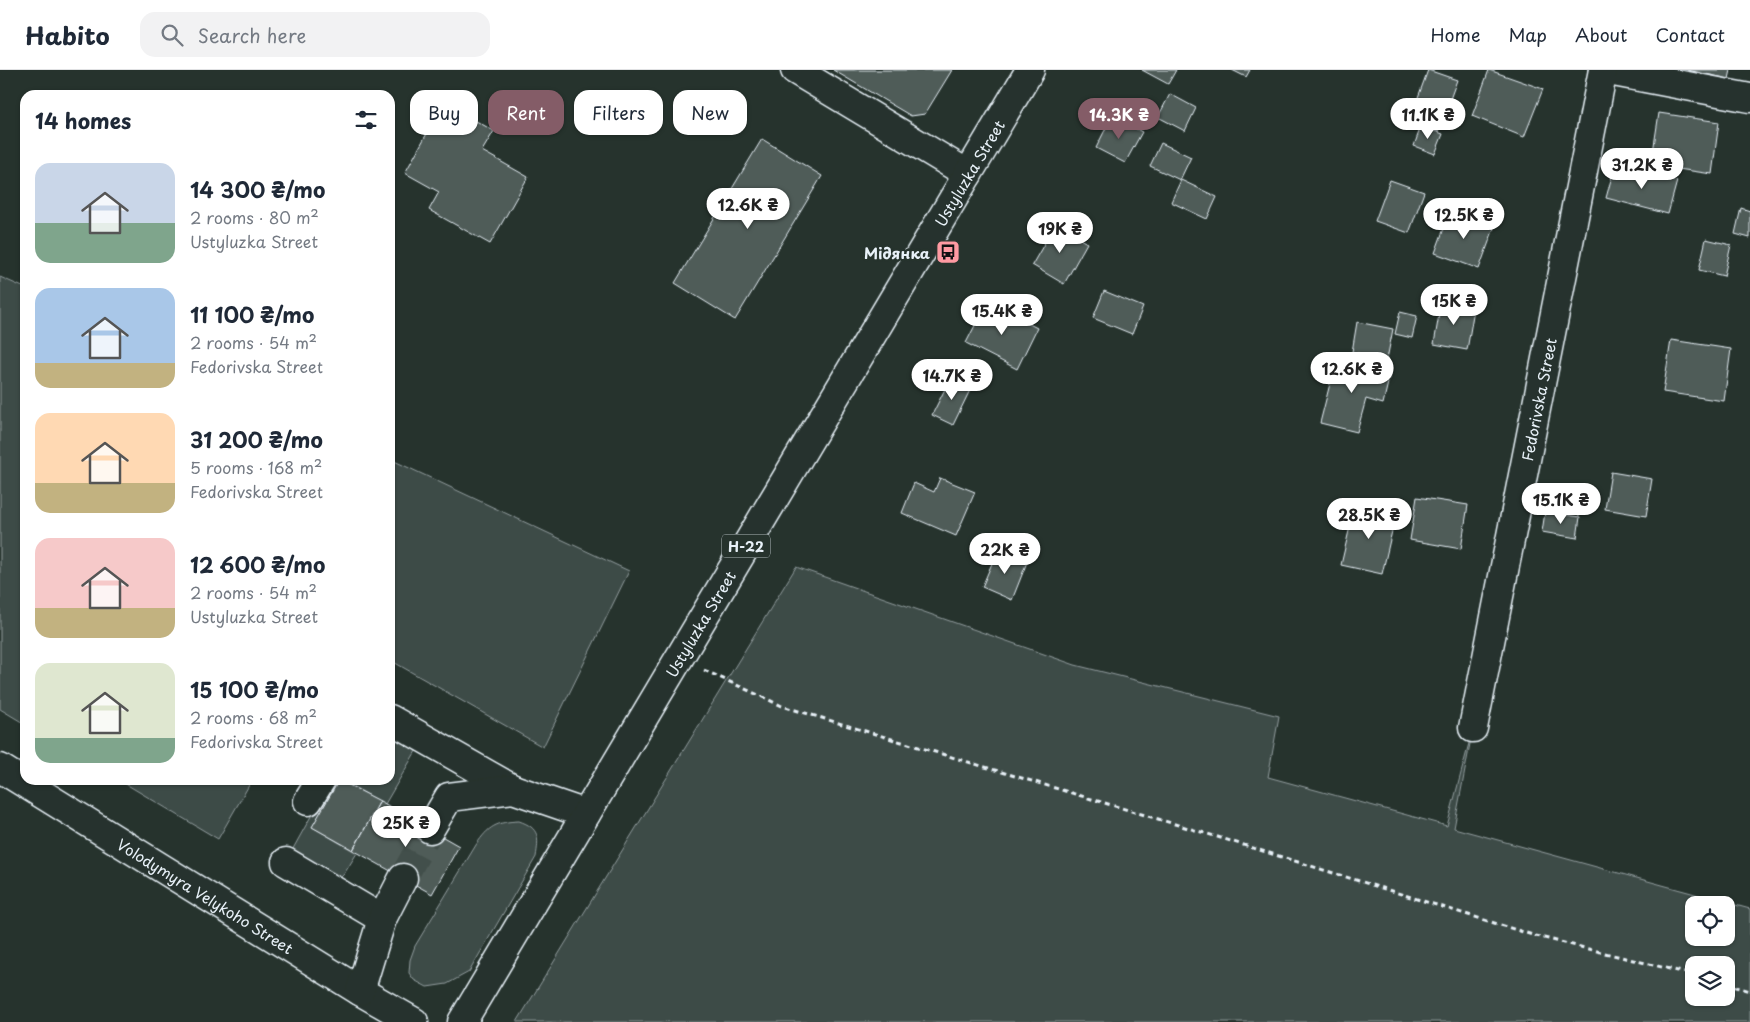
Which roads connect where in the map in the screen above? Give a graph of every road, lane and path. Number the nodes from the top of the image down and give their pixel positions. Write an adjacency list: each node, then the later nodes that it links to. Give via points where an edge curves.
1 (795, 70): 5 (street)
2 (1030, 70): 5 (street, Ustyluzka Street / Н-22)
3 (1603, 70): 4 (street); 8 (street, Fedorivska Street)
4 (1750, 98)
5 (968, 174): 6 (street, Ustyluzka Street / Н-22)
6 (679, 659): 13 (street, Ustyluzka Street / Н-22); 18 (path, via 782,706 1536,936)
7 (395, 722): 12 (street)
8 (1473, 728)
9 (0, 768): 10 (street, Volodymyra Velykoho Street)
10 (20, 780)
11 (27, 785): 21 (street, Volodymyra Velykoho Street)
12 (513, 789): 13 (street); 14 (street, via 449,797)
13 (586, 814): 23 (street, Ustyluzka Street / Н-22)
14 (430, 829)
15 (286, 862): 17 (street)
16 (403, 878): 17 (street)
17 (382, 919): 21 (street)
18 (1685, 973)
19 (1735, 986): 20 (path)
20 (1750, 990)
21 (360, 991): 22 (street, Volodymyra Velykoho Street)
22 (414, 1022)
23 (462, 1022)

